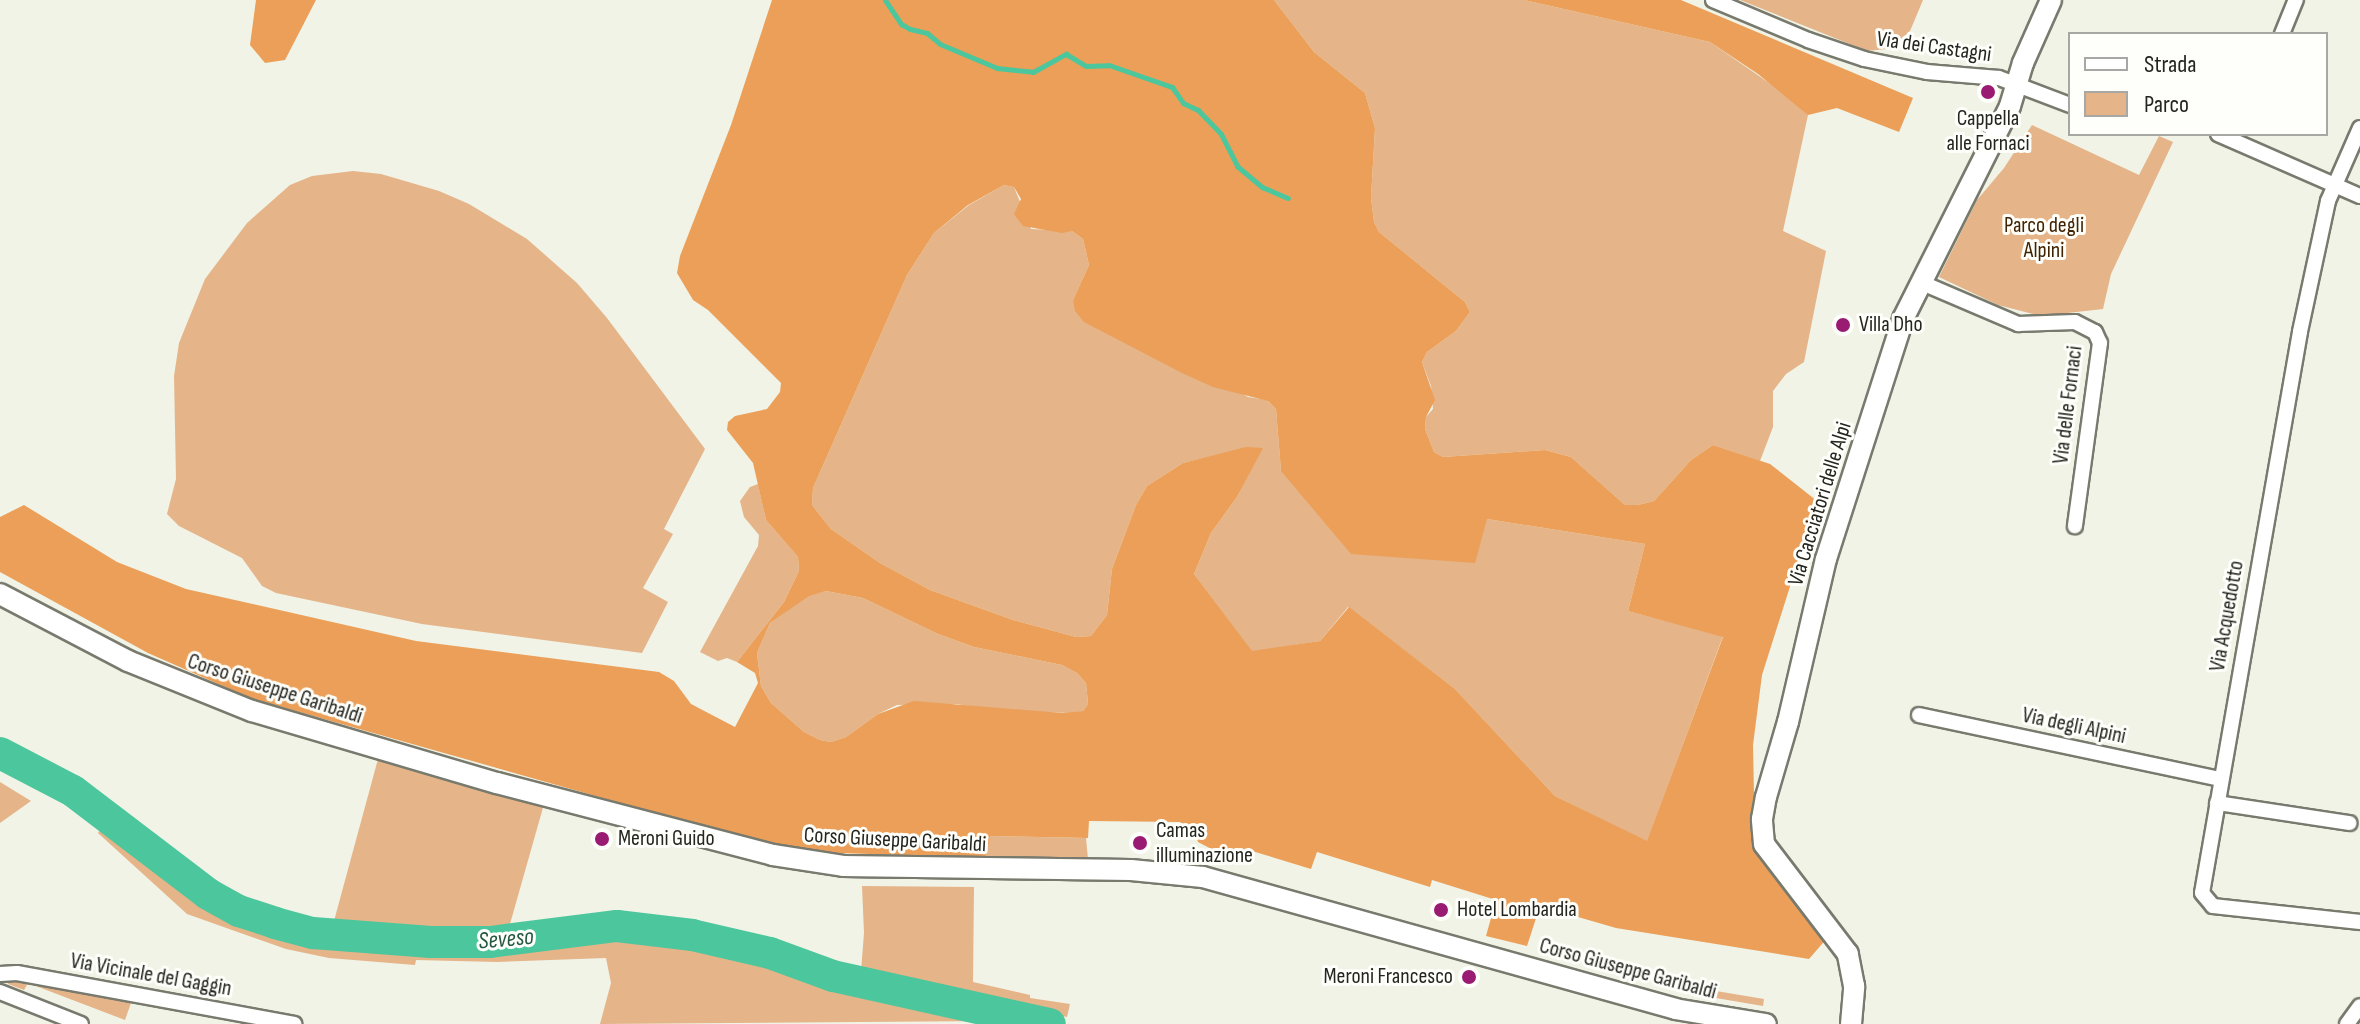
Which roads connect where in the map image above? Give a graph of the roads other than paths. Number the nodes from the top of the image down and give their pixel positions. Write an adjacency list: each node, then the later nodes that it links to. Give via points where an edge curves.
1 (1713, 0): 5 (street, Via dei Castagni, via 1864,59)
2 (2051, 0): 5 (main road, Via Cacciatori delle Alpi)
3 (2296, 0): 4 (street)
4 (2283, 32)
5 (2016, 83): 6 (street, Via dei Castagni); 11 (main road, Via Cacciatori delle Alpi, via 2000,127)
6 (2068, 104)
7 (2360, 128): 9 (street, Via Acquedotto)
8 (2238, 138): 9 (street)
9 (2334, 185): 10 (street); 15 (street, Via Acquedotto, via 2300,332)
10 (2360, 196)
11 (1920, 282): 12 (street, Via delle Fornaci, via 2018,324 2075,322 2095,332 2100,343); 28 (main road, Via Cacciatori delle Alpi, via 1903,319 1826,559 1762,819 1764,844 1775,862 1848,954 1854,986)
12 (2075, 526)
13 (0, 594): 20 (main road, Corso Giuseppe Garibaldi, via 128,661 252,711 497,783 773,855 843,866 1131,870 1203,877)
14 (1919, 715): 15 (street, Via degli Alpini)
15 (2220, 779): 16 (street, Via Acquedotto)
16 (2217, 803): 17 (street); 18 (street, Via Acquedotto, via 2202,890 2208,904)
17 (2350, 823)
18 (2360, 922)
19 (0, 974): 25 (street, Via Vicinale del Gaggin)
20 (1584, 983): 23 (main road, Corso Giuseppe Garibaldi); 26 (main road, via 1615,1005)
21 (0, 992): 24 (street)
22 (2360, 1006): 29 (street)
23 (1742, 1023): 27 (main road, Corso Giuseppe Garibaldi)
24 (81, 1024)
25 (294, 1024)
26 (1682, 1024)
27 (1766, 1024)
28 (1851, 1024)
29 (2347, 1024)

